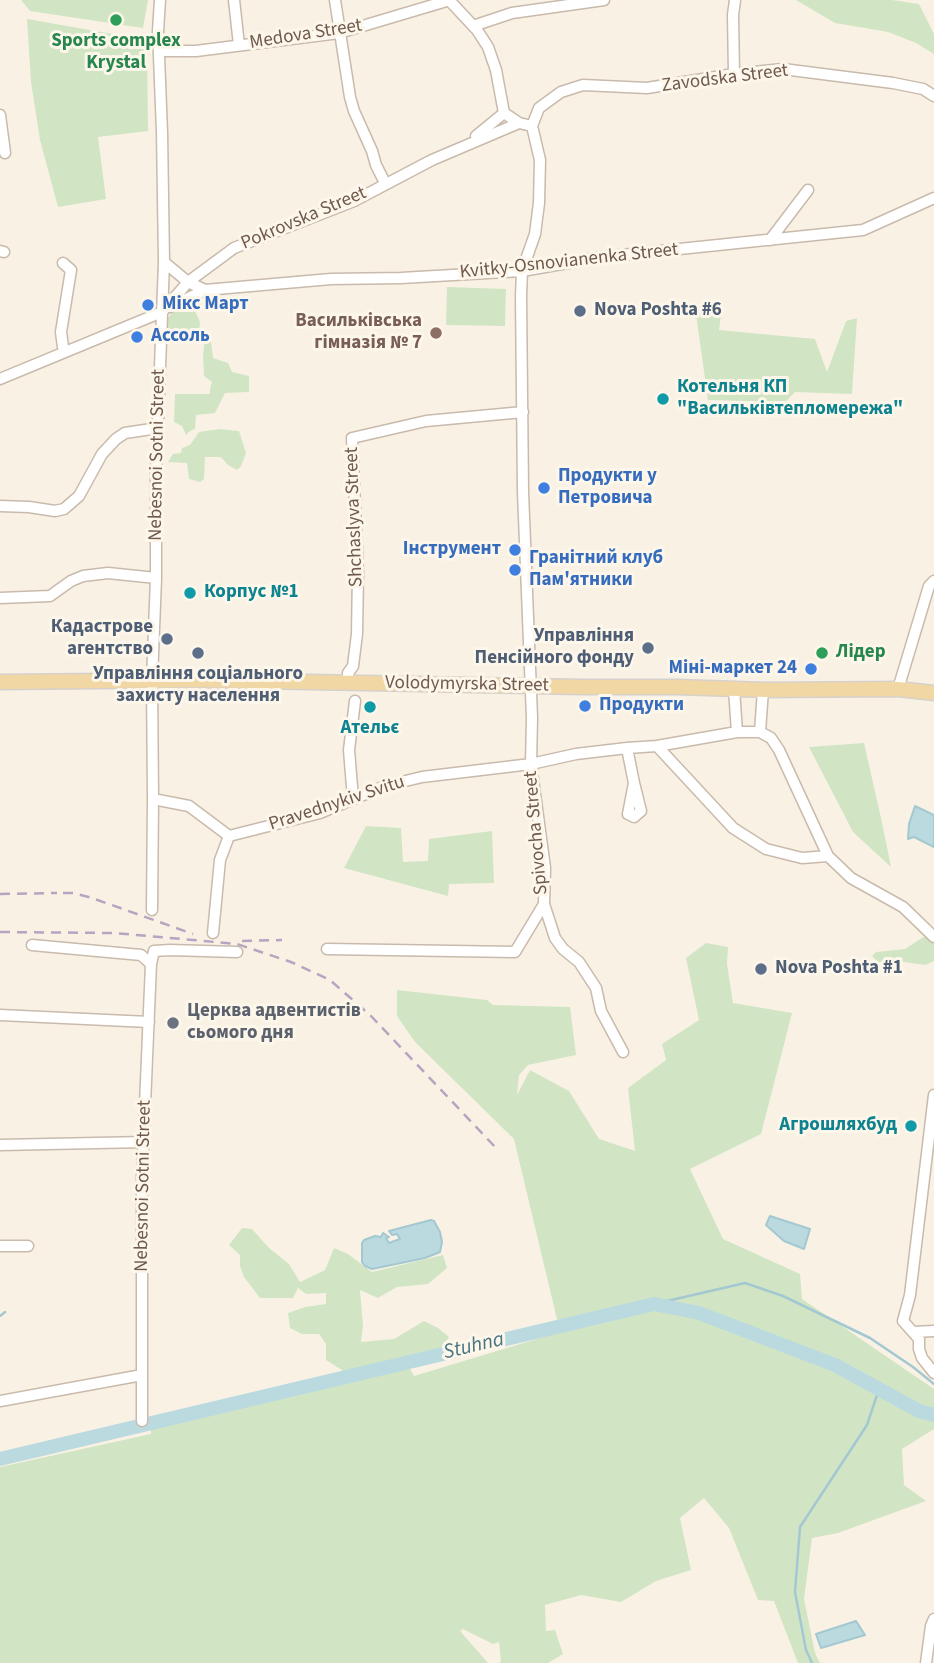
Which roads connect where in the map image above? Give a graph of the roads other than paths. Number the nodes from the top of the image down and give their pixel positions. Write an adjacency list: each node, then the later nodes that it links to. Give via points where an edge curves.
1 (160, 0): 10 (street, Nebesnoi Sotni Street)
2 (233, 0): 9 (street)
3 (335, 0): 8 (street)
4 (449, 0): 7 (street); 8 (street, Medova Street)
5 (604, 0): 7 (street, via 512,13)
6 (736, 0): 11 (street)
7 (473, 26): 13 (street, via 488,47 496,70)
8 (339, 33): 9 (street, Medova Street); 19 (street, via 352,104)
9 (239, 45): 10 (street, Medova Street)
10 (159, 51): 23 (street, Nebesnoi Sotni Street)
11 (734, 74): 12 (street, Zavodska Street, via 796,70 903,85); 16 (street, Zavodska Street, via 647,88 583,85 561,92 539,108)
12 (934, 96)
13 (503, 113): 15 (street); 17 (street)
14 (0, 115): 18 (street)
15 (519, 123): 16 (street); 17 (street, Pokrovska Street)
16 (532, 126): 25 (street, via 540,160 539,203 535,234)
17 (468, 144): 19 (street, Pokrovska Street)
18 (5, 153)
19 (385, 183): 26 (street, Pokrovska Street, via 354,201 234,248)
20 (808, 190): 22 (street)
21 (934, 198): 22 (street, Kvitky-Osnovianenka Street, via 863,230)
22 (770, 240): 25 (street, Kvitky-Osnovianenka Street, via 602,257)
23 (164, 262): 26 (street); 28 (street, Nebesnoi Sotni Street)
24 (63, 263): 29 (street, via 71,270 61,331)
25 (522, 271): 27 (street, Kvitky-Osnovianenka Street); 31 (street)
26 (188, 282): 27 (street); 28 (street, Pokrovska Street)
27 (205, 290): 28 (street)
28 (162, 312): 29 (street, Pokrovska Street); 32 (street, Nebesnoi Sotni Street)
29 (65, 352): 30 (street, Pokrovska Street)
30 (0, 379)
31 (523, 412): 39 (street, Shchaslyva Street, via 426,421 352,438 358,574 357,634); 40 (street)
32 (158, 428): 33 (street, via 125,433 116,439 102,454 79,496 64,509); 34 (street, Nebesnoi Sotni Street)
33 (0, 506)
34 (156, 578): 36 (street, via 108,573 83,576 50,596); 37 (street, Nebesnoi Sotni Street)
35 (934, 581): 42 (street)
36 (0, 598)
37 (152, 680): 38 (main road, Volodymyrska Street); 39 (main road, Volodymyrska Street); 52 (street, Nebesnoi Sotni Street)
38 (0, 682)
39 (348, 683): 40 (main road, Volodymyrska Street)
40 (530, 685): 41 (main road, Volodymyrska Street); 50 (street, Spivocha Street)
41 (734, 689): 43 (main road, Volodymyrska Street); 46 (street)
42 (898, 689): 43 (main road, Volodymyrska Street); 44 (main road, Volodymyrska Street)
43 (763, 690): 47 (street)
44 (934, 693)
45 (355, 701): 53 (street, via 349,750)
46 (737, 732): 47 (street, Pravednykiv Svitu); 48 (street, Pravednykiv Svitu)
47 (760, 732): 55 (street, via 779,750)
48 (657, 746): 49 (street, Pravednykiv Svitu); 55 (street, via 733,828 766,849 802,858)
49 (627, 748): 50 (street, Pravednykiv Svitu); 51 (street)
50 (530, 764): 53 (street, Pravednykiv Svitu, via 422,777); 56 (street, Spivocha Street, via 545,868)
51 (634, 783)
52 (153, 799): 54 (street, via 189,806); 57 (street, Nebesnoi Sotni Street)
53 (353, 799): 54 (street, Pravednykiv Svitu, via 320,813)
54 (229, 836): 58 (street, via 220,860)
55 (828, 856): 59 (street, via 851,878 903,907)
56 (544, 904): 61 (street, Spivocha Street, via 515,952); 66 (street, via 555,938 596,988 601,1012)
57 (152, 910)
58 (213, 933)
59 (934, 937)
60 (32, 945): 63 (street, via 141,954)
61 (327, 948)
62 (237, 952): 63 (street, Nebesnoi Sotni Street, via 154,951)
63 (151, 964): 65 (street, Nebesnoi Sotni Street)
64 (0, 1015): 65 (street)
65 (149, 1022): 68 (street, Nebesnoi Sotni Street)
66 (623, 1052)
67 (934, 1095): 73 (street, via 903,1321)
68 (145, 1142): 69 (street); 75 (street, Nebesnoi Sotni Street)
69 (0, 1144)
70 (0, 1245): 71 (street)
71 (28, 1246)
72 (934, 1331): 73 (street)
73 (913, 1332): 74 (street, via 922,1358)
74 (934, 1373)
75 (142, 1375): 76 (street); 77 (street, Nebesnoi Sotni Street)
76 (0, 1401)
77 (142, 1421)
78 (934, 1619): 79 (street)
79 (926, 1663)

